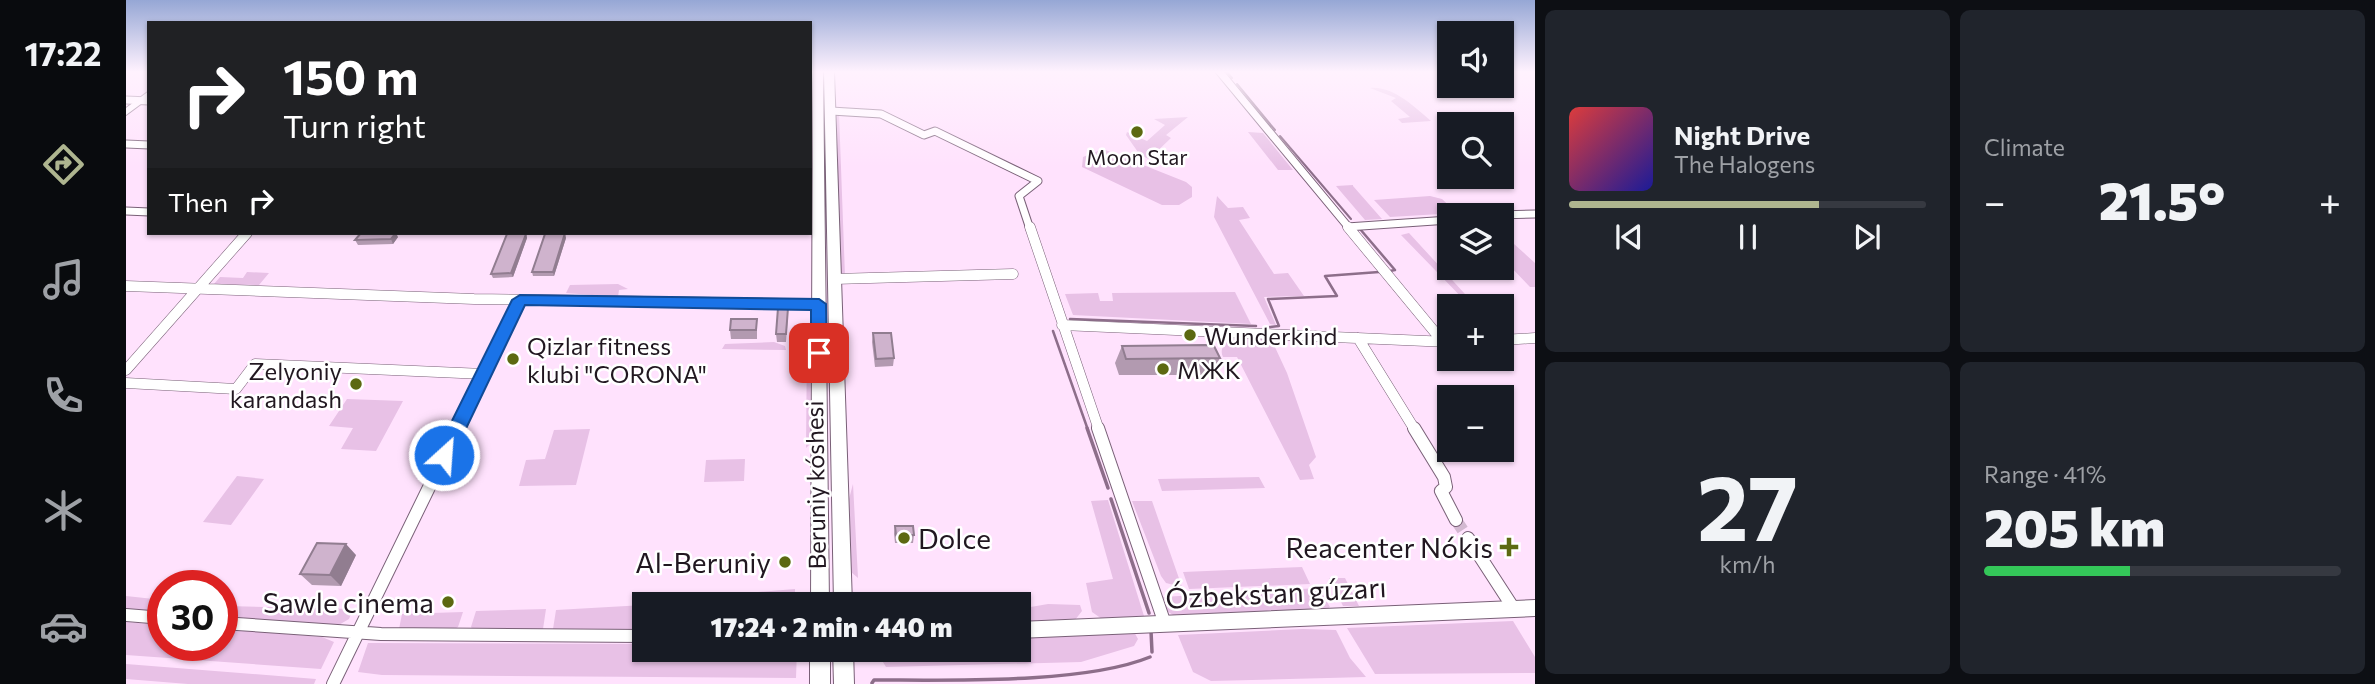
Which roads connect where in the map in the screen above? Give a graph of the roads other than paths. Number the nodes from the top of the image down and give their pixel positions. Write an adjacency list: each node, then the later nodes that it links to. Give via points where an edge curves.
1 (814, 102): 14 (main road, Beruniy kóshesi)
2 (831, 103): 4 (main road, Beruniy kóshesi)
3 (1245, 103): 12 (street)
4 (831, 111): 14 (main road, Beruniy kóshesi); 21 (street, via 881,114 924,135 935,131 1038,181 1020,196)
5 (126, 144): 6 (street)
6 (147, 145)
7 (126, 211): 8 (street)
8 (147, 212)
9 (1535, 214): 10 (street)
10 (1514, 215)
11 (1437, 220): 12 (street)
12 (1347, 227): 22 (street)
13 (245, 235): 18 (street)
14 (826, 242): 16 (main road, Beruniy kóshesi); 20 (main road, Beruniy kóshesi)
15 (1013, 274): 16 (street)
16 (834, 279): 33 (main road, Beruniy kóshesi)
17 (126, 286): 18 (street)
18 (198, 289): 19 (street); 27 (street)
19 (520, 300): 20 (street); 28 (street)
20 (819, 304): 32 (main road, Beruniy kóshesi)
21 (1062, 325): 23 (street); 39 (street)
22 (1437, 332)
23 (1358, 338): 26 (street); 30 (street, via 1444,477 1446,487 1441,491)
24 (1535, 338): 25 (street)
25 (1514, 339)
26 (1437, 342)
27 (128, 364)
28 (484, 374): 29 (street, via 255,364 236,389); 41 (street)
29 (126, 383)
30 (1456, 520)
31 (1468, 538): 35 (street)
32 (820, 592)
33 (842, 592)
34 (1535, 608): 35 (street, Ózbekstan gúzarı)
35 (1514, 609): 39 (street, Ózbekstan gúzarı)
36 (126, 615): 37 (street)
37 (147, 617)
38 (238, 624): 41 (street)
39 (1165, 624): 40 (street, Ózbekstan gúzarı)
40 (1031, 629)
41 (358, 634): 42 (street); 47 (street)
42 (632, 636)
43 (820, 662): 45 (main road)
44 (843, 662): 46 (main road)
45 (821, 683)
46 (843, 683)
47 (333, 684)

